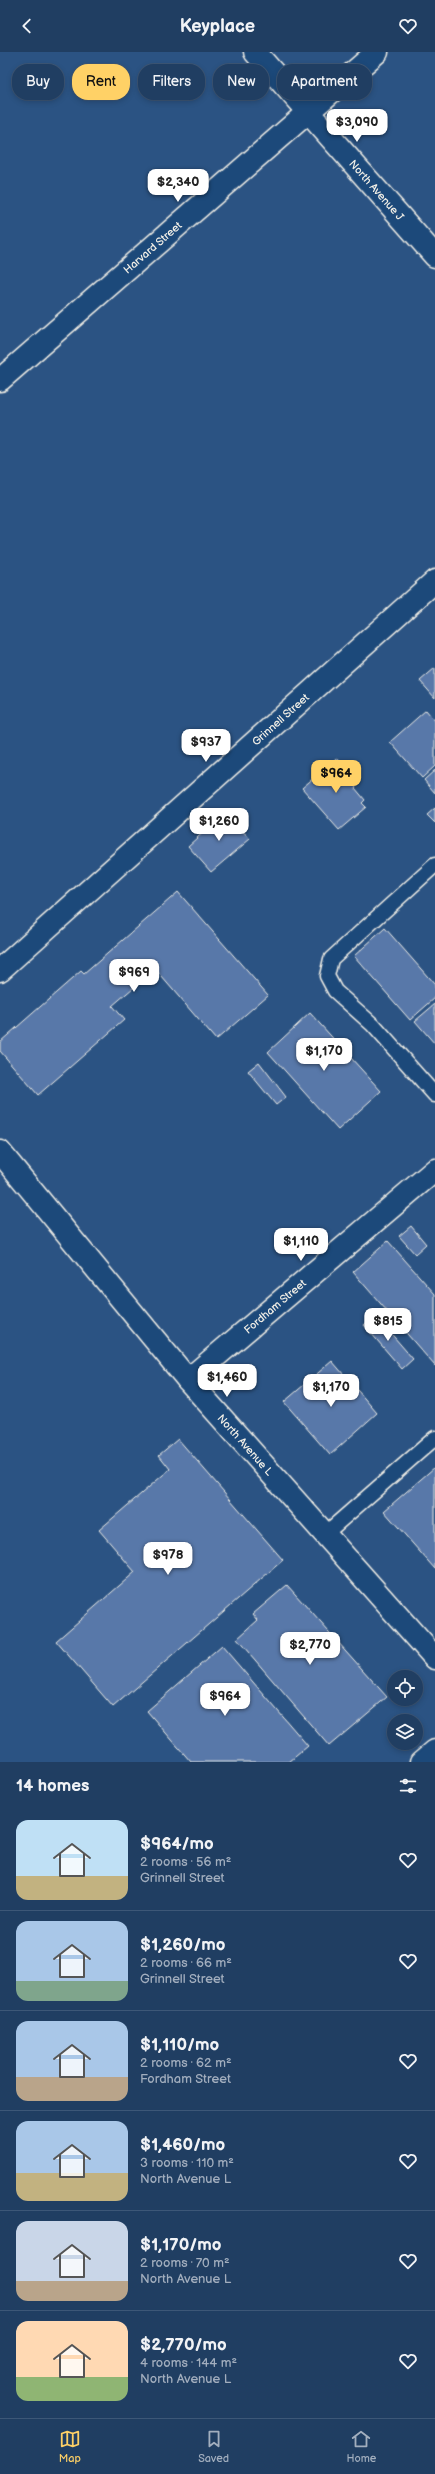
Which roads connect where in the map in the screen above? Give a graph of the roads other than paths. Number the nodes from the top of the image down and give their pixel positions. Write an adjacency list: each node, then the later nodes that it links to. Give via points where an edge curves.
1 (255, 52): 3 (street, North Avenue J)
2 (377, 52): 3 (street, Harvard Street)
3 (308, 113): 4 (street, North Avenue J); 5 (street, Harvard Street)
4 (435, 256)
5 (0, 380)
6 (435, 581): 8 (street, Grinnell Street)
7 (435, 866): 9 (lane, via 331,959 327,976 335,991 373,1025)
8 (0, 970)
9 (435, 1095)
10 (0, 1152): 12 (street, North Avenue L)
11 (435, 1170): 12 (street, Fordham Street)
12 (188, 1380): 14 (street, North Avenue L)
13 (435, 1438): 14 (lane)
14 (325, 1534): 15 (street, North Avenue L)
15 (435, 1658)
16 (435, 1750): 17 (street)
17 (422, 1762)

